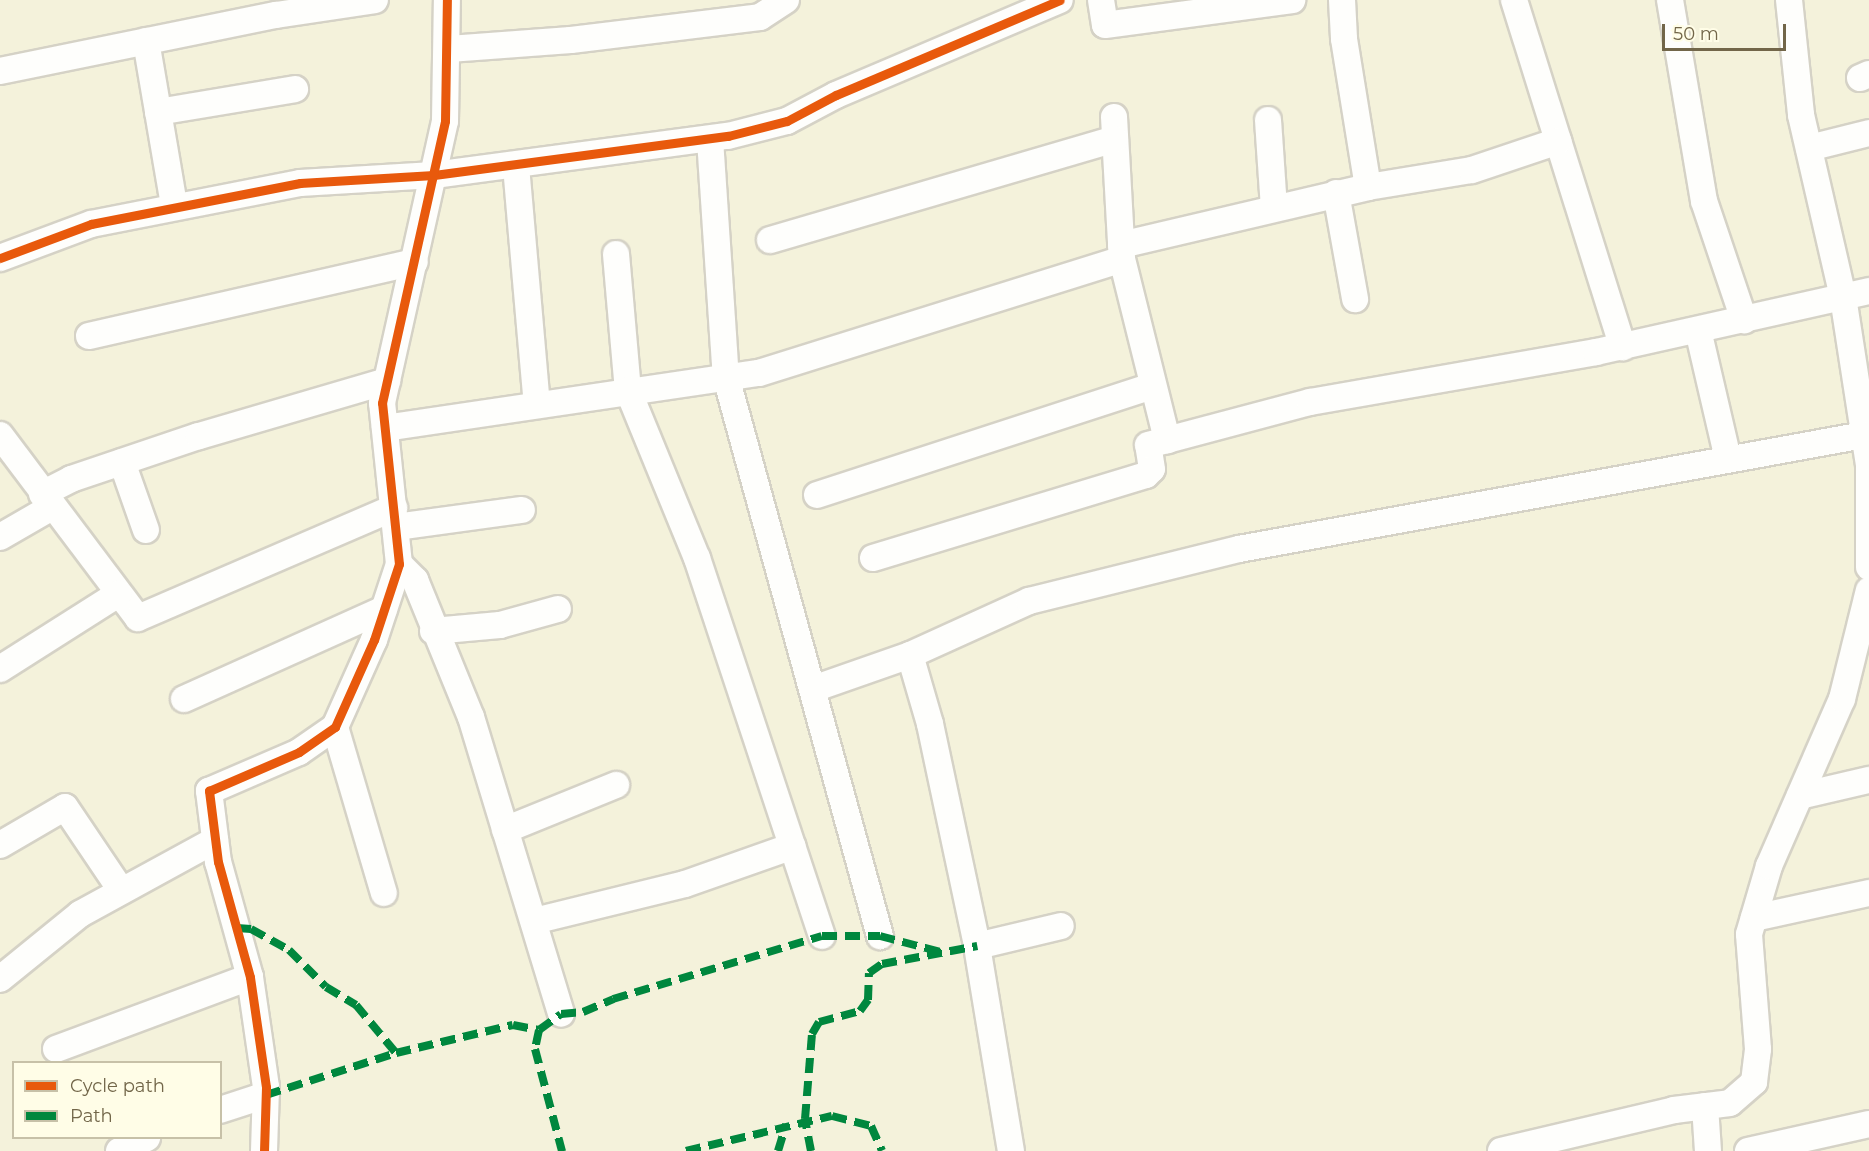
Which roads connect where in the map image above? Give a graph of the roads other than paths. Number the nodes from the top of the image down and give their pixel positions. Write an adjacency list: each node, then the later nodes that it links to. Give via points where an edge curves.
1 (375, 0): 11 (street)
2 (447, 0): 12 (street)
3 (786, 0): 12 (street, via 760,17 572,40)
4 (1060, 0): 18 (street, via 836,95 787,121)
5 (1101, 0): 6 (street, via 1105,25)
6 (1292, 0)
7 (1342, 0): 23 (street, via 1344,39)
8 (1514, 0): 19 (street)
9 (1670, 0): 35 (street, via 1704,201)
10 (1789, 0): 20 (street)
11 (146, 41): 13 (street); 15 (street)
12 (449, 49): 22 (street, via 445,121)
13 (0, 71)
14 (295, 89): 15 (street)
15 (158, 112): 25 (street)
16 (1268, 120): 26 (street)
17 (1869, 133): 20 (street)
18 (710, 139): 21 (street); 39 (street)
19 (1558, 141): 23 (street, via 1472,170); 38 (street)
20 (1809, 148): 33 (street)
21 (516, 166): 22 (street); 44 (street)
22 (434, 175): 25 (street, via 300,183); 31 (street)
23 (1368, 187): 24 (street)
24 (1336, 194): 26 (street); 34 (street)
25 (174, 205): 30 (street, via 91,224)
26 (1274, 207): 28 (street)
27 (770, 240): 28 (street, via 1114,128)
28 (1122, 252): 39 (street, via 799,361); 41 (street)
29 (616, 254): 42 (street)
30 (0, 258)
31 (415, 262): 37 (street); 40 (street)
32 (1869, 291): 33 (street)
33 (1843, 297): 35 (street); 43 (street)
34 (1355, 299)
35 (1744, 320): 36 (street)
36 (1698, 330): 38 (street); 49 (street)
37 (89, 336)
38 (1623, 347): 48 (street, via 1310,402)
39 (726, 377): 42 (street); 68 (street)
40 (387, 381): 45 (street, via 382,402); 50 (street)
41 (1152, 386): 48 (street); 51 (street)
42 (628, 390): 44 (street); 77 (street, via 697,558)
43 (1864, 398): 47 (street)
44 (537, 404): 45 (street)
45 (385, 428): 54 (street)
46 (0, 435): 52 (street)
47 (1864, 435): 49 (street); 59 (street)
48 (1167, 440): 57 (street, via 1148,445 1152,469 1146,475)
49 (1728, 459): 65 (street, via 1239,549 1029,601)
50 (122, 462): 52 (street, via 71,478); 55 (street)
51 (817, 495)
52 (47, 501): 56 (street); 61 (street)
53 (522, 510): 54 (street)
54 (395, 518): 58 (street); 61 (street, via 138,618)
55 (146, 530)
56 (0, 537)
57 (873, 558)
58 (399, 564): 62 (street); 64 (street, via 415,580)
59 (1869, 567)
60 (1869, 590): 67 (street)
61 (117, 594): 66 (street)
62 (384, 609): 69 (street); 70 (street)
63 (558, 609): 64 (street, via 500,625)
64 (433, 631): 74 (street, via 471,717)
65 (910, 655): 68 (street); 86 (street, via 930,724)
66 (0, 669)
67 (1857, 682): 73 (street)
68 (813, 689): 85 (street)
69 (184, 699)
70 (335, 727): 75 (street, via 299,752 209,791); 79 (street)
71 (1869, 780): 73 (street)
72 (616, 785): 74 (street)
73 (1800, 796): 81 (street, via 1769,866)
74 (506, 830): 82 (street)
75 (215, 840): 78 (street); 87 (street)
76 (0, 845): 78 (street, via 65,807)
77 (793, 846): 82 (street, via 685,884); 84 (street)
78 (121, 890): 88 (street, via 80,914)
79 (384, 893)
80 (1869, 893): 81 (street)
81 (1754, 918): 92 (street, via 1749,934 1758,1049 1754,1082 1730,1103)
82 (534, 921): 89 (street)
83 (1061, 926): 86 (street)
84 (822, 936)
85 (880, 936)
86 (977, 946): 98 (street)
87 (250, 977): 90 (street); 91 (street)
88 (0, 979)
89 (561, 1014)
90 (56, 1049)
91 (266, 1095): 93 (street); 97 (street)
92 (1706, 1106): 99 (street); 100 (street)
93 (222, 1109)
94 (1869, 1124): 101 (street)
95 (143, 1139): 96 (street)
96 (119, 1151)
97 (264, 1151)
98 (1011, 1151)
99 (1501, 1151)
100 (1708, 1151)
101 (1748, 1151)

